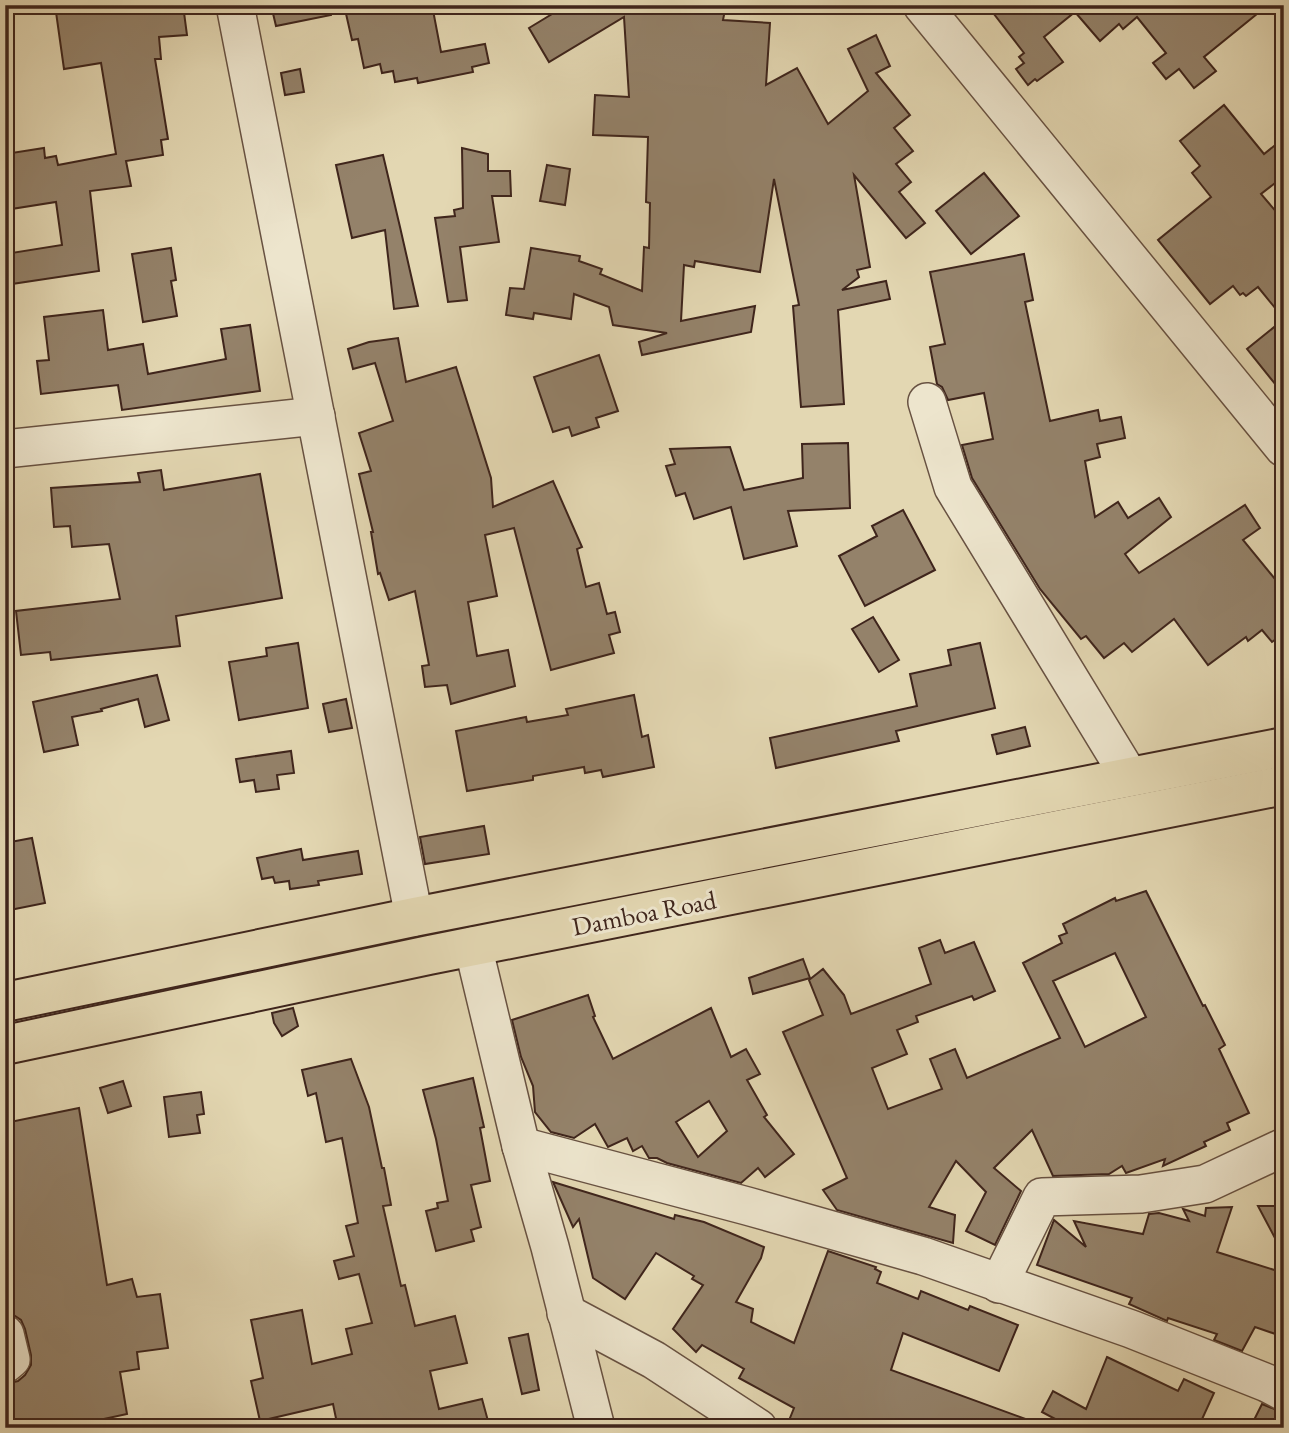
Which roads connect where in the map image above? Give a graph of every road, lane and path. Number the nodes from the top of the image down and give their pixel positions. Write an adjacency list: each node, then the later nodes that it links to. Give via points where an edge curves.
1 (235, 5): 4 (street)
2 (922, 5): 5 (street)
3 (927, 402): 8 (street, via 953,487)
4 (316, 416): 6 (street); 10 (street)
5 (1284, 448)
6 (5, 449)
7 (1284, 747): 8 (main road, Damboa Road)
8 (1129, 776): 10 (main road, Damboa Road)
9 (1284, 785): 11 (main road, Damboa Road)
10 (414, 917): 12 (main road, Damboa Road)
11 (473, 946): 13 (main road, Damboa Road); 14 (street)
12 (5, 1002)
13 (5, 1045)
14 (521, 1146): 16 (street, via 911,1252); 17 (street)
15 (1284, 1147): 16 (street, via 1205,1184 1141,1194 1042,1197)
16 (999, 1284): 20 (street, via 1131,1329)
17 (566, 1313): 21 (street); 22 (street, via 654,1360)
18 (5, 1334): 19 (street, via 11,1359)
19 (5, 1364)
20 (1284, 1392)
21 (596, 1428)
22 (758, 1428)

